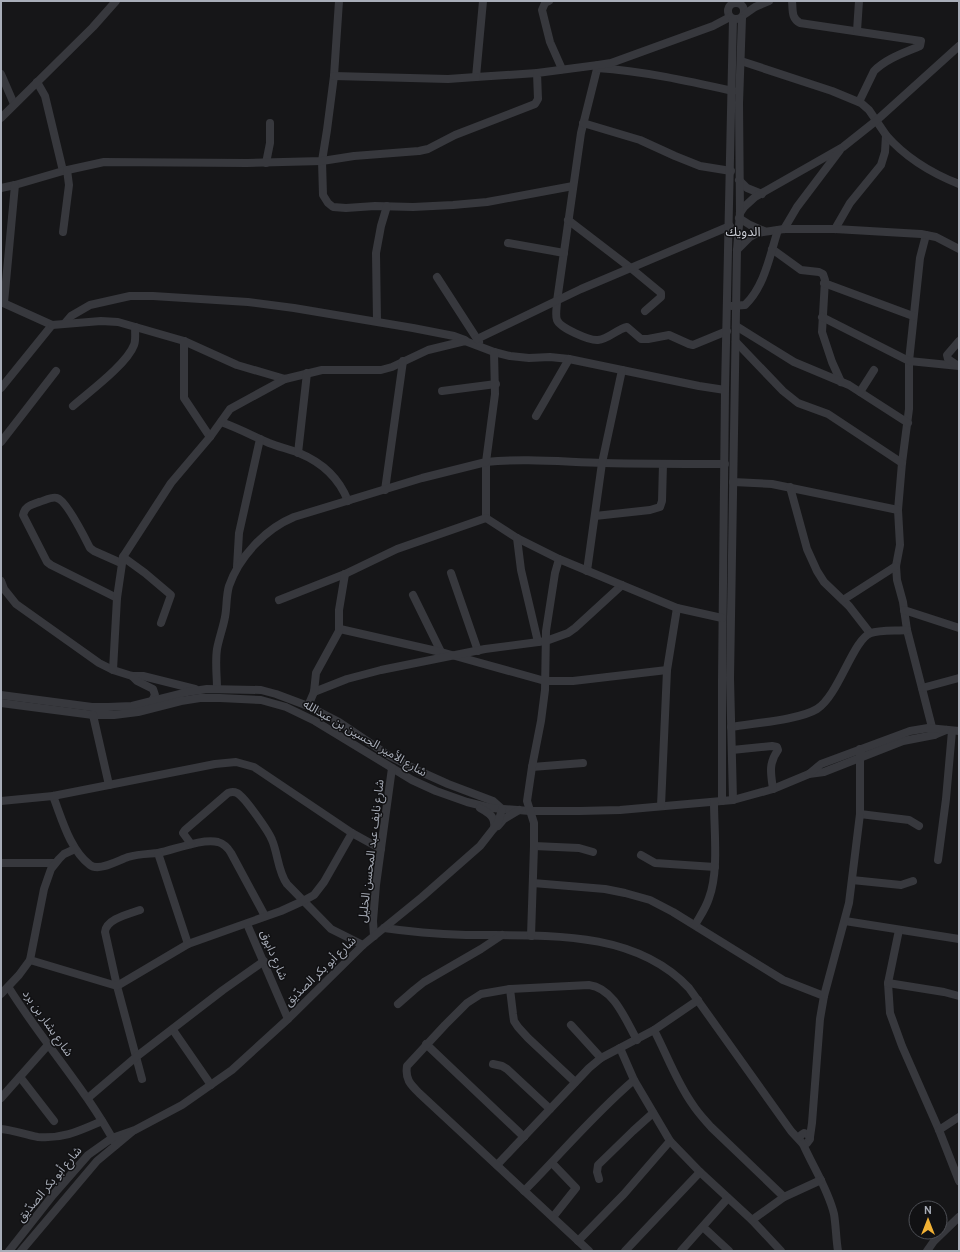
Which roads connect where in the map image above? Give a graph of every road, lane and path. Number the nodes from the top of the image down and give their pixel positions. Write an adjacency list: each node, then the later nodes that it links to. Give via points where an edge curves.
1 (116, 1): 21 (street)
2 (338, 1): 19 (street)
3 (483, 1): 20 (street)
4 (549, 1): 16 (street, via 542,10 550,42)
5 (769, 1): 10 (street)
6 (792, 1): 12 (street, via 794,19 800,23)
7 (859, 1): 12 (street)
8 (731, 3): 9 (street); 11 (street, via 728,11)
9 (744, 3): 10 (street)
10 (743, 16): 11 (street, via 739,20); 14 (street)
11 (732, 18): 15 (street); 22 (street)
12 (857, 31): 23 (street, via 917,40 922,43 877,68)
13 (959, 46): 26 (street)
14 (741, 62): 23 (street); 31 (street)
15 (597, 67): 16 (street); 22 (street, via 646,73); 28 (street)
16 (562, 69): 17 (street)
17 (537, 73): 20 (street); 32 (street, via 538,98 535,104 455,135 428,149)
18 (1, 74): 24 (street)
19 (334, 76): 20 (street, via 448,79); 32 (street)
20 (476, 77)
21 (37, 82): 24 (street); 34 (street, via 45,96)
22 (732, 91): 31 (street)
23 (859, 102): 26 (street)
24 (14, 104): 25 (street)
25 (1, 118)
26 (876, 120): 29 (street); 30 (street)
27 (270, 123): 33 (street)
28 (583, 123): 35 (street, via 640,140 700,166); 39 (street)
29 (886, 135): 37 (street, via 922,166); 47 (street, via 881,165 850,203)
30 (842, 147): 41 (street); 46 (street)
31 (735, 158): 35 (street); 36 (street)
32 (322, 161): 33 (street); 42 (street, via 323,195 333,207)
33 (266, 163): 34 (street, via 104,162)
34 (65, 170): 38 (street); 49 (street, via 69,185)
35 (731, 170): 45 (street)
36 (739, 180): 41 (street, via 746,188); 43 (street)
37 (959, 184)
38 (15, 185): 40 (street); 60 (street)
39 (573, 186): 42 (street, via 482,202 420,207); 44 (street)
40 (1, 188)
41 (762, 194): 43 (street, via 749,201)
42 (387, 206): 66 (street, via 376,253)
43 (739, 215): 48 (street, via 750,225); 54 (street)
44 (568, 220): 55 (street); 56 (street)
45 (730, 226): 56 (street); 61 (street)
46 (781, 229): 47 (street); 48 (street); 52 (street)
47 (835, 229): 50 (street)
48 (764, 231): 54 (street, via 750,237)
49 (63, 232)
50 (926, 235): 53 (street, via 936,237); 64 (street, via 920,258)
51 (508, 243): 55 (street)
52 (772, 249): 58 (street, via 801,270 822,273); 62 (street, via 755,293 746,305)
53 (959, 249)
54 (738, 250): 62 (street)
55 (564, 253): 59 (street)
56 (632, 269): 59 (street); 63 (street, via 661,293 661,297)
57 (437, 277): 72 (street)
58 (824, 283): 64 (street); 65 (street)
59 (557, 301): 71 (street, via 556,317 560,325 597,340 627,327 642,339 669,334 693,345); 72 (street)
60 (2, 302): 68 (street)
61 (727, 306): 62 (street); 71 (street)
62 (737, 306): 69 (street)
63 (645, 311)
64 (913, 316): 81 (street)
65 (822, 317): 81 (street); 88 (street, via 822,335)
66 (377, 321): 67 (street, via 274,305 130,296 90,305 71,316); 74 (street, via 454,336)
67 (65, 323): 68 (street); 70 (street, via 118,322)
68 (52, 325): 90 (street)
69 (736, 326): 76 (street); 88 (street, via 794,362)
70 (135, 327): 73 (street); 94 (street, via 135,344 130,354)
71 (727, 331): 91 (street)
72 (477, 339): 77 (street)
73 (184, 341): 87 (street, via 237,365); 98 (street, via 184,398)
74 (466, 341): 77 (street); 80 (street, via 428,350)
75 (959, 341): 82 (street, via 947,358)
76 (736, 342): 104 (street, via 798,403 828,414); 107 (street)
77 (482, 347): 78 (street)
78 (494, 352): 79 (street, via 519,357); 89 (street)
79 (568, 358): 83 (street); 95 (street)
80 (403, 361): 86 (street, via 381,370 333,369); 109 (street)
81 (909, 361): 82 (street); 97 (street)
82 (959, 366)
83 (622, 370): 91 (street); 103 (street)
84 (874, 370): 93 (street)
85 (56, 371): 100 (street)
86 (307, 373): 87 (street); 101 (street)
87 (285, 379): 96 (street, via 233,406)
88 (841, 382): 93 (street)
89 (496, 384): 92 (street); 102 (street)
90 (1, 388)
91 (725, 390): 106 (street)
92 (442, 391)
93 (860, 392): 97 (street)
94 (73, 406)
95 (536, 416)
96 (221, 422): 98 (street); 99 (street)
97 (908, 423): 104 (street)
98 (210, 437): 116 (street, via 171,483)
99 (260, 439): 101 (street); 118 (street, via 239,533)
100 (1, 442)
101 (298, 453): 110 (street, via 324,467 334,477)
102 (486, 462): 103 (street, via 545,460); 109 (street); 113 (street)
103 (602, 463): 105 (street); 112 (street)
104 (902, 463): 111 (street)
105 (663, 464): 106 (street); 112 (street, via 660,507)
106 (725, 464): 125 (street)
107 (733, 482): 108 (street, via 772,484); 125 (street)
108 (790, 488): 111 (street); 128 (street, via 807,549 817,571)
109 (385, 490): 110 (street)
110 (348, 501): 118 (street, via 286,520 259,541)
111 (898, 510): 117 (street, via 900,545)
112 (595, 516): 119 (street)
113 (486, 518): 114 (street); 121 (street, via 397,549)
114 (517, 538): 115 (street); 137 (street, via 521,570)
115 (559, 559): 119 (street); 137 (street)
116 (122, 560): 126 (street); 126 (street, via 90,548 62,500 53,497 31,505 24,511 23,515 47,562); 132 (street, via 145,572 171,595)
117 (896, 566): 128 (street); 130 (street)
118 (237, 567): 147 (street, via 229,587 226,615 217,649)
119 (587, 571): 123 (street)
120 (451, 573): 138 (street)
121 (345, 574): 127 (street); 134 (street, via 339,610)
122 (1, 581): 141 (street, via 16,604 88,655)
123 (622, 585): 129 (street); 137 (street, via 568,633)
124 (413, 595): 139 (street)
125 (727, 596): 131 (street); 158 (street)
126 (117, 598): 141 (street)
127 (279, 600)
128 (842, 600): 136 (street)
129 (677, 608): 131 (street); 142 (street)
130 (904, 610): 133 (street); 135 (street)
131 (722, 618): 171 (street)
132 (161, 623)
133 (959, 628)
134 (340, 629): 139 (street); 150 (street, via 316,673)
135 (907, 630): 136 (street); 146 (street)
136 (870, 633): 158 (street, via 856,649 830,697 818,708 797,716)
137 (542, 642): 138 (street); 145 (street)
138 (478, 651): 140 (street)
139 (441, 652): 140 (street)
140 (454, 656): 145 (street); 150 (street, via 347,679)
141 (114, 670): 143 (street)
142 (667, 670): 145 (street, via 573,681); 173 (street)
143 (132, 676): 148 (street, via 142,676); 153 (street, via 153,689 155,695)
144 (959, 678): 146 (street)
145 (545, 681): 164 (street, via 541,721)
146 (922, 688): 160 (street)
147 (217, 689): 148 (street, شارع الأمير الحسين بن عبدالله); 149 (street, شارع الأمير الحسين بن عبدالله)
148 (197, 690): 153 (street, شارع الأمير الحسين بن عبدالله)
149 (237, 690): 152 (street); 155 (street, شارع الأمير الحسين بن عبدالله, via 261,690)
150 (314, 692): 155 (street)
151 (1, 695): 156 (street, شارع الأمير الحسين بن عبدالله, via 92,707)
152 (238, 699): 156 (street, شارع الأمير الحسين بن عبدالله, via 191,699); 165 (street, شارع الأمير الحسين بن عبدالله, via 261,700 286,707 315,721)
153 (152, 702): 156 (street, شارع الأمير الحسين بن عبدالله)
154 (1, 703): 157 (street, شارع الأمير الحسين بن عبدالله)
155 (308, 706): 174 (street, شارع الأمير الحسين بن عبدالله, via 339,722 388,755 448,784 493,801)
156 (132, 709): 157 (street, شارع الأمير الحسين بن عبدالله, via 114,715)
157 (93, 715): 166 (street)
158 (731, 727): 161 (street)
159 (952, 730): 160 (street, شارع الأمير الحسين بن عبدالله); 188 (street)
160 (933, 731): 162 (street, شارع الأمير الحسين بن عبدالله, via 910,731)
161 (732, 750): 167 (street, via 777,747 771,764); 169 (street)
162 (860, 753): 167 (street, شارع الأمير الحسين بن عبدالله, via 824,772 809,774); 177 (street)
163 (583, 763): 164 (street)
164 (532, 767): 176 (street, via 527,801)
165 (392, 768): 172 (street, شارع الأمير الحسين بن عبدالله, via 436,791); 184 (street, شارع نايف عبد المحسن الخليل)
166 (109, 785): 168 (street); 180 (street, via 236,762 254,767)
167 (774, 789): 169 (street, شارع الأمير الحسين بن عبدالله)
168 (53, 796): 170 (street); 183 (street)
169 (733, 800): 171 (street, شارع الأمير الحسين بن عبدالله)
170 (1, 801)
171 (718, 801): 173 (street, شارع الأمير الحسين بن عبدالله); 191 (street)
172 (467, 802): 174 (street, شارع الأمير الحسين بن عبدالله); 179 (street, via 490,814 494,821)
173 (662, 806): 176 (street, شارع الأمير الحسين بن عبدالله)
174 (502, 809): 175 (street, شارع الأمير الحسين بن عبدالله); 179 (street, شارع أبو بكر الصدّيق)
175 (520, 810): 176 (street, شارع الأمير الحسين بن عبدالله); 179 (street, via 504,819)
176 (530, 811): 182 (street, via 534,823)
177 (860, 814): 178 (street, via 909,820); 192 (street)
178 (919, 826)
179 (493, 830): 201 (street, شارع أبو بكر الصدّيق, via 480,846)
180 (352, 833): 184 (street); 195 (street, via 320,888)
181 (191, 844): 186 (street); 195 (street, via 183,833 185,830 229,792 236,792 271,836 283,877); 197 (street, via 215,841 225,845)
182 (534, 846): 185 (street, via 579,848); 194 (street)
183 (75, 849): 186 (street, via 96,868 133,856); 190 (street)
184 (381, 849): 204 (street, شارع نايف عبد المحسن الخليل, via 373,921)
185 (593, 852)
186 (158, 853): 207 (street)
187 (641, 855): 191 (street, via 654,863)
188 (938, 860)
189 (1, 863): 190 (street)
190 (54, 863): 209 (street, شارع بشار بن برد, via 44,889)
191 (715, 866): 200 (street, via 710,897)
192 (852, 880): 193 (street, via 901,884); 198 (street)
193 (913, 881)
194 (533, 883): 200 (street, via 626,893 650,900); 205 (street)
195 (303, 901): 197 (street); 208 (street, via 330,929)
196 (140, 910): 212 (street, via 110,922 105,929)
197 (265, 916): 199 (street)
198 (845, 921): 202 (street); 216 (street)
199 (247, 924): 207 (street); 210 (street, شارع دابوق)
200 (695, 926): 216 (street, via 783,980)
201 (384, 928): 203 (street, via 440,934); 204 (street, شارع أبو بكر الصدّيق)
202 (899, 930): 206 (street); 211 (street)
203 (502, 935): 205 (street); 219 (street, via 424,982)
204 (374, 936): 208 (street, شارع أبو بكر الصدّيق)
205 (531, 936): 218 (street, via 585,939 629,950 672,972)
206 (959, 940)
207 (188, 944): 212 (street)
208 (363, 945): 220 (street, شارع أبو بكر الصدّيق)
209 (30, 960): 212 (street); 213 (street, شارع بشار بن برد)
210 (264, 961): 220 (street, شارع دابوق); 222 (street)
211 (888, 983): 217 (street); 244 (street, via 894,1024)
212 (117, 986): 228 (street)
213 (8, 988): 215 (street); 226 (street, شارع بشار بن برد)
214 (510, 989): 224 (street, via 589,986 600,988 612,998); 225 (street, via 481,994 474,998); 234 (street, via 514,1021 518,1027)
215 (1, 994)
216 (824, 996): 246 (street, via 813,1106)
217 (959, 996)
218 (698, 1000): 223 (street); 246 (street, via 785,1122)
219 (398, 1004)
220 (288, 1019): 235 (street, شارع أبو بكر الصدّيق)
221 (571, 1026): 229 (street)
222 (173, 1030): 228 (street); 235 (street)
223 (654, 1030): 224 (street); 256 (street, via 682,1086 700,1115)
224 (637, 1040): 227 (street)
225 (426, 1044): 245 (street); 250 (street, via 407,1066 409,1082)
226 (48, 1045): 231 (street); 237 (street, شارع بشار بن برد)
227 (620, 1048): 229 (street); 233 (street)
228 (136, 1057): 232 (street); 237 (street)
229 (601, 1058): 234 (street)
230 (493, 1064): 238 (street, via 507,1069)
231 (20, 1077): 236 (street); 241 (street)
232 (142, 1079)
233 (634, 1080): 239 (street); 249 (street, via 614,1096)
234 (575, 1082): 238 (street)
235 (211, 1085): 247 (street, شارع أبو بكر الصدّيق, via 182,1106)
236 (3, 1094)
237 (88, 1098): 242 (street, شارع بشار بن برد)
238 (550, 1109): 245 (street)
239 (653, 1114): 248 (street); 252 (street, via 598,1165)
240 (959, 1117): 244 (street)
241 (54, 1121)
242 (102, 1121): 243 (street, via 69,1135 49,1137); 247 (street, شارع بشار بن برد)
243 (1, 1129)
244 (939, 1130): 254 (street)
245 (524, 1137): 250 (street)
246 (805, 1138): 253 (street)
247 (114, 1141): 263 (street, شارع أبو بكر الصدّيق, via 88,1155); 264 (street, شارع أبو بكر الصدّيق)
248 (670, 1141): 251 (street); 262 (street, via 624,1194)
249 (552, 1164): 255 (street); 258 (street, via 576,1188)
250 (497, 1165): 255 (street)
251 (700, 1172): 257 (street); 266 (street)
252 (599, 1178)
253 (821, 1180): 256 (street); 270 (street, via 834,1215)
254 (959, 1181)
255 (524, 1191): 258 (street)
256 (784, 1197): 260 (street)
257 (728, 1198): 260 (street); 261 (street)
258 (553, 1217): 262 (street)
259 (959, 1217): 271 (street)
260 (752, 1220): 269 (street)
261 (703, 1227): 267 (street); 268 (street)
262 (578, 1241): 265 (street)
263 (9, 1251)
264 (21, 1251)
265 (589, 1251)
266 (625, 1251)
267 (681, 1251)
268 (729, 1251)
269 (781, 1251)
270 (838, 1251)
271 (927, 1251)

